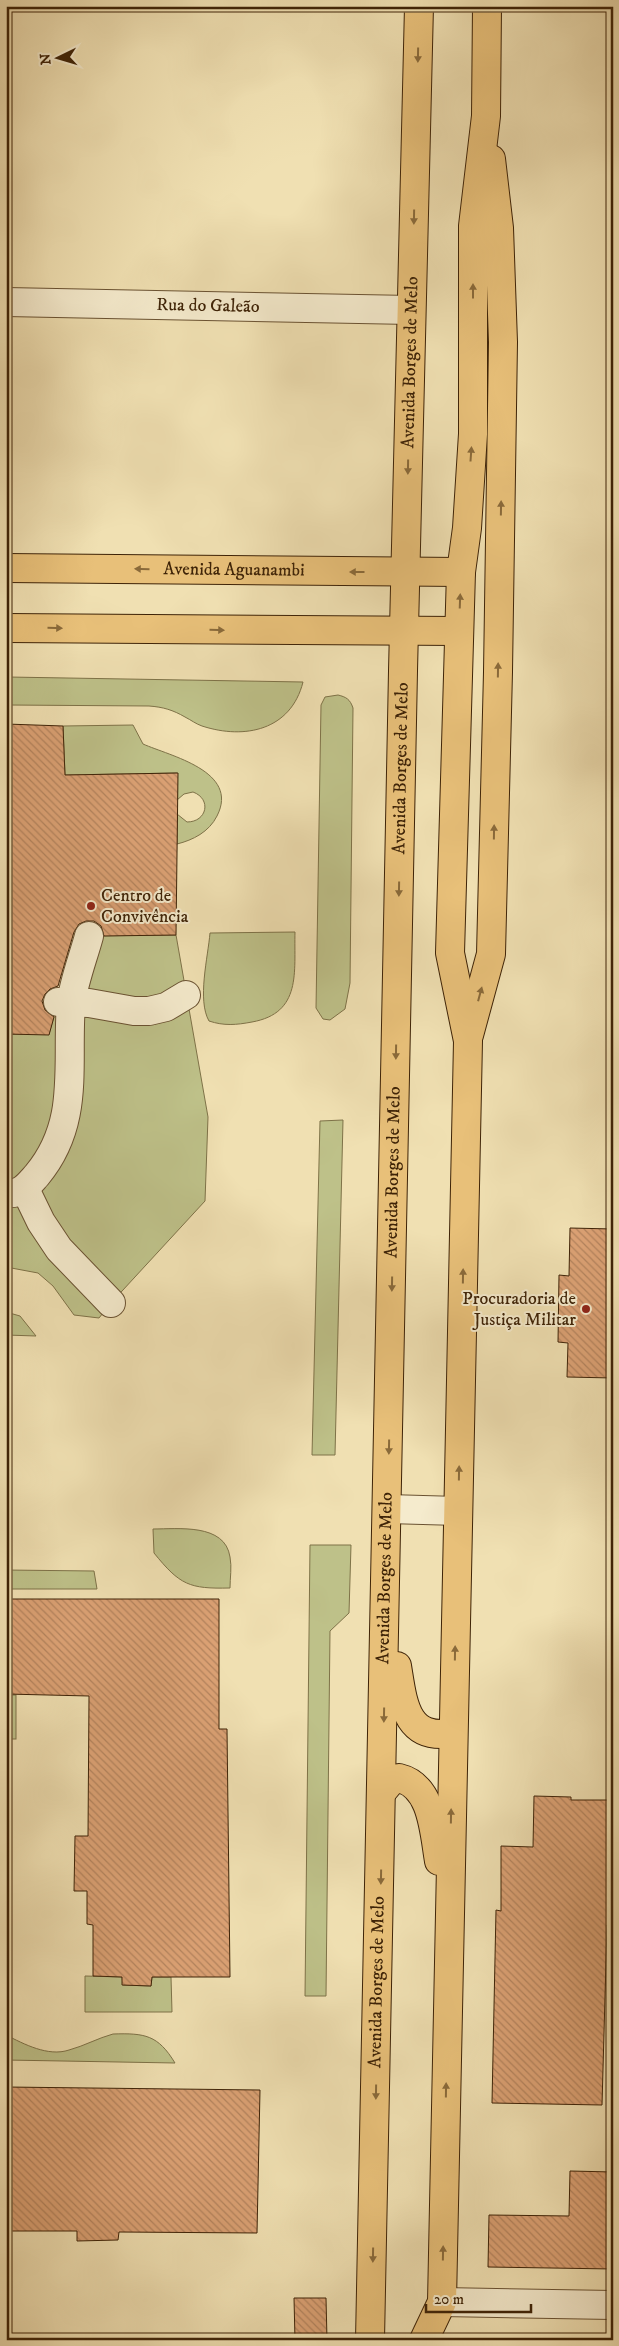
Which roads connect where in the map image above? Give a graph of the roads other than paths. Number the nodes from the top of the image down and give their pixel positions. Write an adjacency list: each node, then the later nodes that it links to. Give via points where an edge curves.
1 (419, 6): 6 (main road, Avenida Borges de Melo, one-way to 6)
2 (473, 6): 4 (main road)
3 (487, 6): 4 (main road)
4 (486, 116): 9 (main road, one-way to 4, via 473,434 472,226); 16 (main road, one-way to 4, via 490,954 501,539 499,228)
5 (6, 302): 6 (street, Rua do Galeão)
6 (411, 310): 8 (main road, Avenida Borges de Melo, one-way to 8)
7 (6, 568): 8 (main road, Avenida Aguanambi, one-way to 7)
8 (406, 572): 9 (main road, Avenida Aguanambi); 11 (main road, Avenida Borges de Melo)
9 (461, 572): 12 (main road, one-way to 9)
10 (6, 628): 11 (main road, one-way to 11)
11 (404, 630): 12 (main road); 19 (main road, Avenida Borges de Melo, one-way to 19)
12 (459, 631): 16 (main road, via 450,953)
13 (89, 936): 15 (street)
14 (186, 995): 15 (street, via 166,1007 150,1011)
15 (65, 1002): 17 (street, via 69,1097 63,1127 52,1153)
16 (468, 1041): 20 (main road, one-way to 16)
17 (16, 1191): 18 (street, via 59,1249)
18 (111, 1303)
19 (388, 1509): 20 (street); 21 (main road, Avenida Borges de Melo)
20 (458, 1511): 22 (main road, one-way to 20)
21 (386, 1590): 22 (main road, via 403,1702 408,1714 425,1732 438,1735); 23 (main road, Avenida Borges de Melo, one-way to 23)
22 (453, 1733): 24 (main road, one-way to 22)
23 (382, 1792): 24 (main road, via 392,1780 399,1778 412,1783 422,1793 429,1810); 27 (main road, Avenida Borges de Melo, one-way to 27)
24 (450, 1917): 25 (main road, one-way to 24)
25 (442, 2302): 26 (street); 28 (main road)
26 (613, 2305)
27 (370, 2340)
28 (424, 2340)

